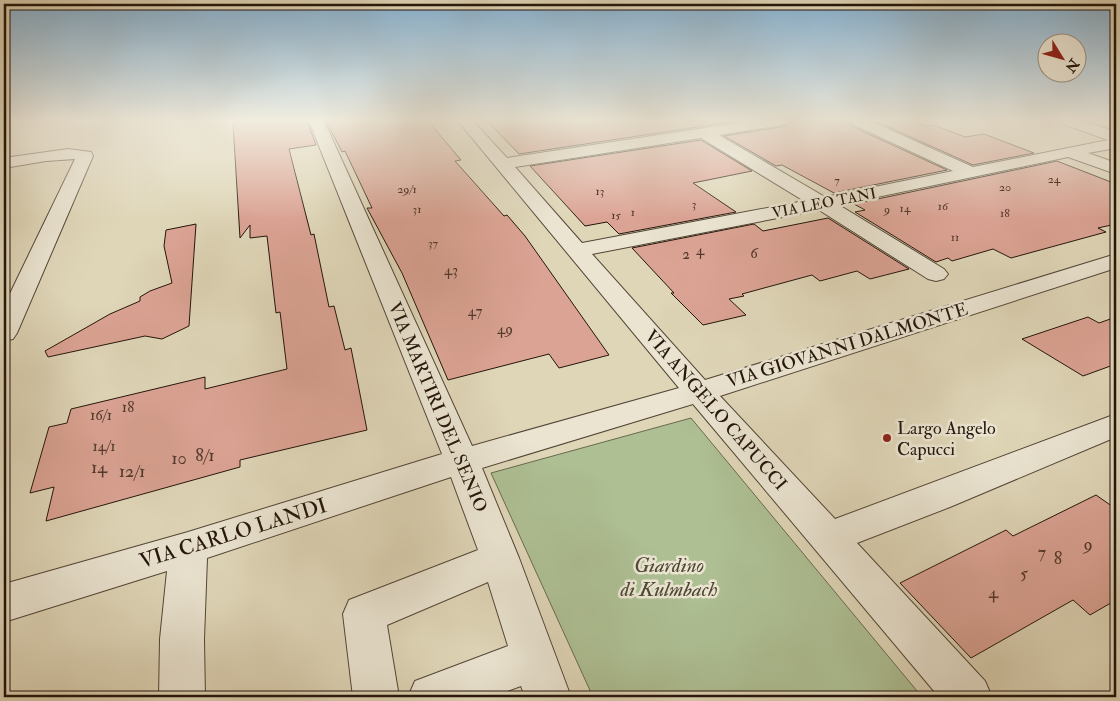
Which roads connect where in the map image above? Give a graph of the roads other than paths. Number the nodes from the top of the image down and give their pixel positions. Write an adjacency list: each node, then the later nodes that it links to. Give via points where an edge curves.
1 (330, 154): 21 (street, VIA MARTIRI DEL SENIO)
2 (495, 154): 9 (street, VIA ANGELO CAPUCCI)
3 (570, 154): 9 (street)
4 (739, 154): 12 (street)
5 (929, 154): 11 (street)
6 (1061, 154): 11 (street, VIA LEO TANI)
7 (1074, 154): 10 (street)
8 (4, 163): 16 (street, via 67,154 85,156)
9 (504, 164): 13 (street, VIA ANGELO CAPUCCI)
10 (1116, 169)
11 (970, 172): 12 (street, VIA LEO TANI)
12 (823, 203): 13 (street, VIA LEO TANI); 15 (street)
13 (578, 250): 19 (street, VIA ANGELO CAPUCCI)
14 (1116, 261): 19 (street, VIA GIOVANNI DALMONTE)
15 (936, 274)
16 (30, 279): 17 (street); 18 (street)
17 (4, 283)
18 (4, 334)
19 (699, 392): 21 (street, VIA GIOVANNI DALMONTE); 22 (street, VIA ANGELO CAPUCCI)
20 (1116, 425): 22 (street)
21 (462, 462): 23 (street, VIA CARLO LANDI); 24 (street, VIA MARTIRI DEL SENIO)
22 (829, 537): 30 (street, VIA ANGELO CAPUCCI)
23 (188, 548): 25 (street, VIA CARLO LANDI); 27 (street)
24 (500, 559): 26 (street, VIA MARTIRI DEL SENIO); 28 (street, via 364,614)
25 (4, 603)
26 (541, 678): 29 (street)
27 (182, 697)
28 (376, 697)
29 (431, 697)
30 (969, 697)

